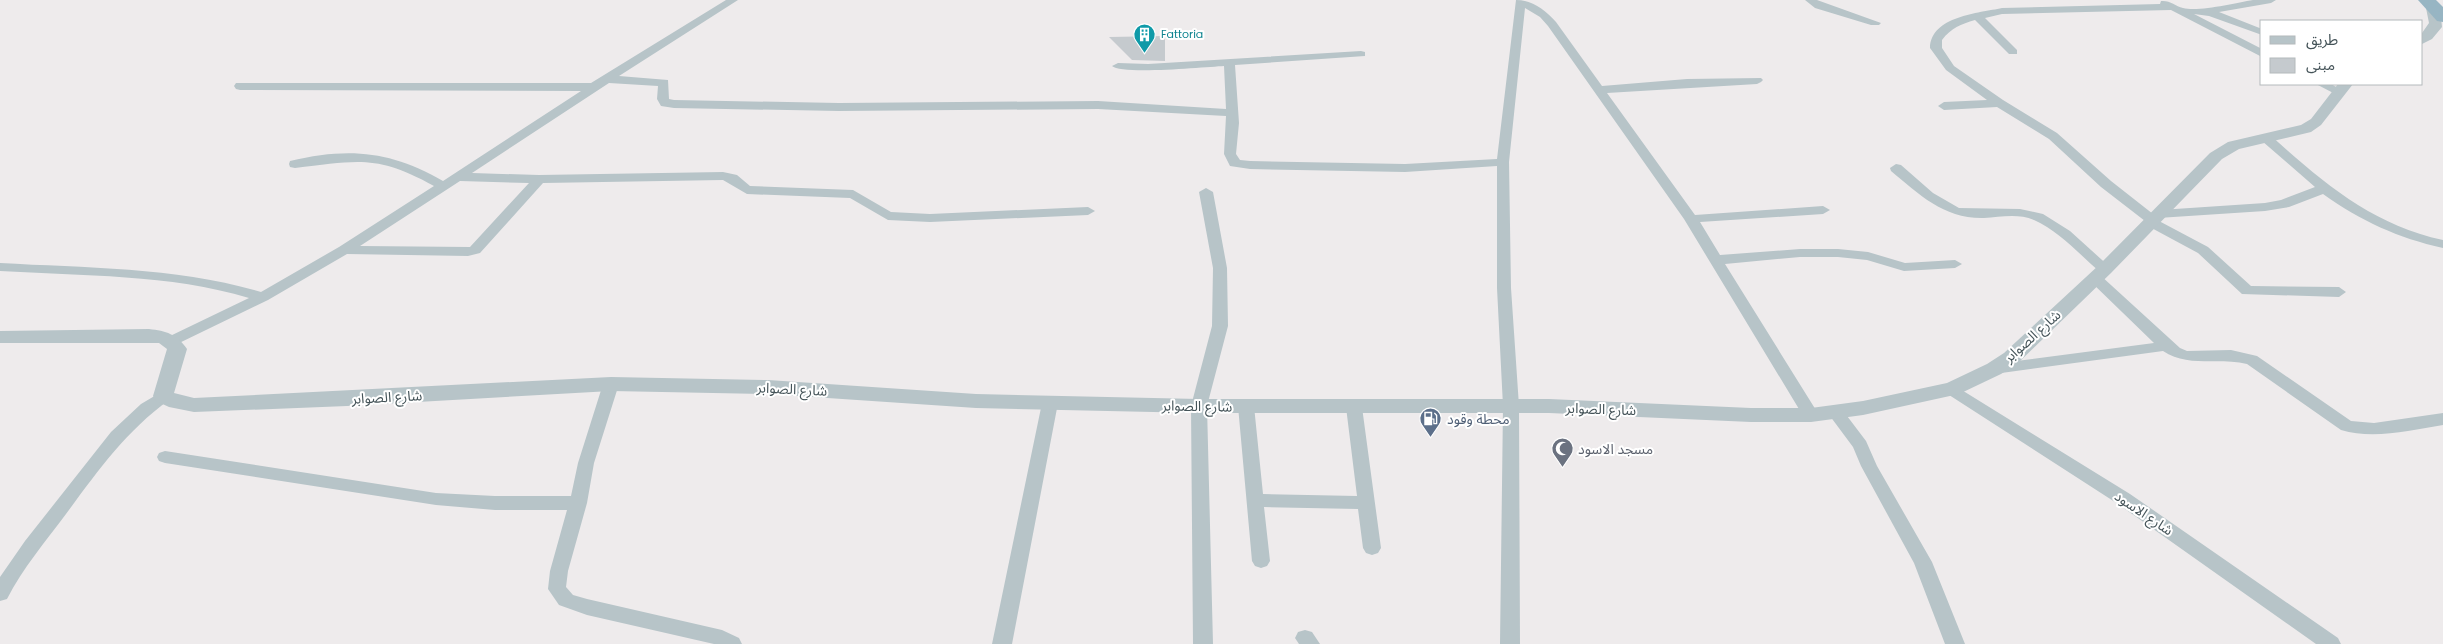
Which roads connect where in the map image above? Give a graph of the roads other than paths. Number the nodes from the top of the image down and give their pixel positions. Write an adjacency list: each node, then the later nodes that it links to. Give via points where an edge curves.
1 (733, 0): 20 (street)
2 (1521, 0): 25 (street, via 1544,14); 30 (street)
3 (1810, 0): 10 (street)
4 (2160, 0): 7 (street)
5 (2271, 0): 8 (street)
6 (2434, 8): 12 (street, via 2437,21 2433,31)
7 (2177, 9): 8 (street); 9 (street, via 2024,10); 16 (street)
8 (2209, 11): 11 (street)
9 (1976, 15): 15 (street); 26 (street, via 1945,29 1936,39 1936,48 1950,68)
10 (1875, 23)
11 (2260, 31)
12 (2423, 40)
13 (2423, 41): 14 (street)
14 (2443, 43)
15 (2013, 52)
16 (2260, 53)
17 (1361, 54): 18 (street)
18 (1229, 61): 19 (street); 28 (street)
19 (1118, 66)
20 (607, 79): 24 (street); 28 (street, via 664,83 663,99 665,103 674,104 1107,106)
21 (1757, 80): 25 (street)
22 (240, 86): 24 (street)
23 (2336, 86): 29 (street, شارع الصوابر, via 2316,122 2306,129)
24 (594, 87): 33 (street)
25 (1601, 90): 40 (street)
26 (1999, 103): 27 (street); 41 (street, via 2052,136 2106,184)
27 (1944, 106)
28 (1231, 113): 30 (street, via 1230,154 1235,163 1242,165 1405,168)
29 (2266, 138): 36 (street); 41 (street, شارع الصوابر, via 2234,145 2216,156)
30 (1504, 162): 60 (street, via 1504,288)
31 (295, 164): 35 (street, via 382,159 399,163)
32 (1896, 168): 47 (street, via 1952,210 1966,214 2024,213 2038,216 2055,226)
33 (457, 177): 34 (street); 35 (street)
34 (539, 180): 39 (street, via 723,176 732,178 746,190 853,194 888,216 930,218); 43 (street, via 475,250)
35 (443, 186): 43 (street)
36 (2323, 189): 41 (street, via 2265,208); 42 (street, via 2344,204 2403,235)
37 (1206, 192): 58 (street, via 1220,268 1220,326)
38 (1823, 210): 40 (street)
39 (1088, 211)
40 (1691, 219): 44 (street)
41 (2155, 219): 47 (street, شارع الصوابر); 48 (street, via 2203,250 2247,291)
42 (2443, 244)
43 (344, 250): 49 (street)
44 (1717, 260): 45 (street, via 1838,253 1868,256 1904,267); 63 (street)
45 (1955, 264)
46 (0, 267): 49 (street, via 147,276 222,285)
47 (2100, 274): 52 (street); 53 (street, شارع الصوابر, via 2011,358)
48 (2339, 292)
49 (264, 298): 51 (street)
50 (0, 337): 51 (street, via 149,336)
51 (172, 341): 56 (street, via 177,349 176,357)
52 (2166, 346): 53 (street); 64 (street, via 2186,356 2231,355 2252,360 2347,426 2374,429)
53 (1994, 369): 55 (street, شارع الصوابر)
54 (611, 384): 56 (street, شارع الصوابر, via 221,406 185,404); 57 (street, شارع الصوابر, via 768,387); 67 (street, via 590,446)
55 (1952, 389): 62 (street, شارع الصوابر); 77 (street, شارع الاسود, via 2124,499)
56 (163, 396): 71 (street, via 134,417 122,431)
57 (1050, 403): 58 (street, شارع الصوابر); 73 (street)
58 (1199, 406): 59 (street, شارع الصوابر); 74 (street)
59 (1246, 406): 61 (street, شارع الصوابر); 66 (street)
60 (1511, 406): 61 (street, شارع الصوابر); 63 (street, شارع الصوابر); 75 (street)
61 (1354, 407): 68 (street)
62 (1836, 412): 63 (street, شارع الصوابر); 76 (street, via 1860,446 1868,466 1923,562)
63 (1811, 415)
64 (2443, 419)
65 (165, 457): 67 (street, via 436,499 495,503)
66 (1255, 500): 68 (street); 70 (street)
67 (578, 502): 72 (street, via 558,571 557,589 566,600 722,638)
68 (1366, 503): 69 (street)
69 (1372, 548)
70 (1261, 561)
71 (1, 590)
72 (732, 644)
73 (1002, 644)
74 (1203, 644)
75 (1510, 644)
76 (1955, 644)
77 (2331, 644)

